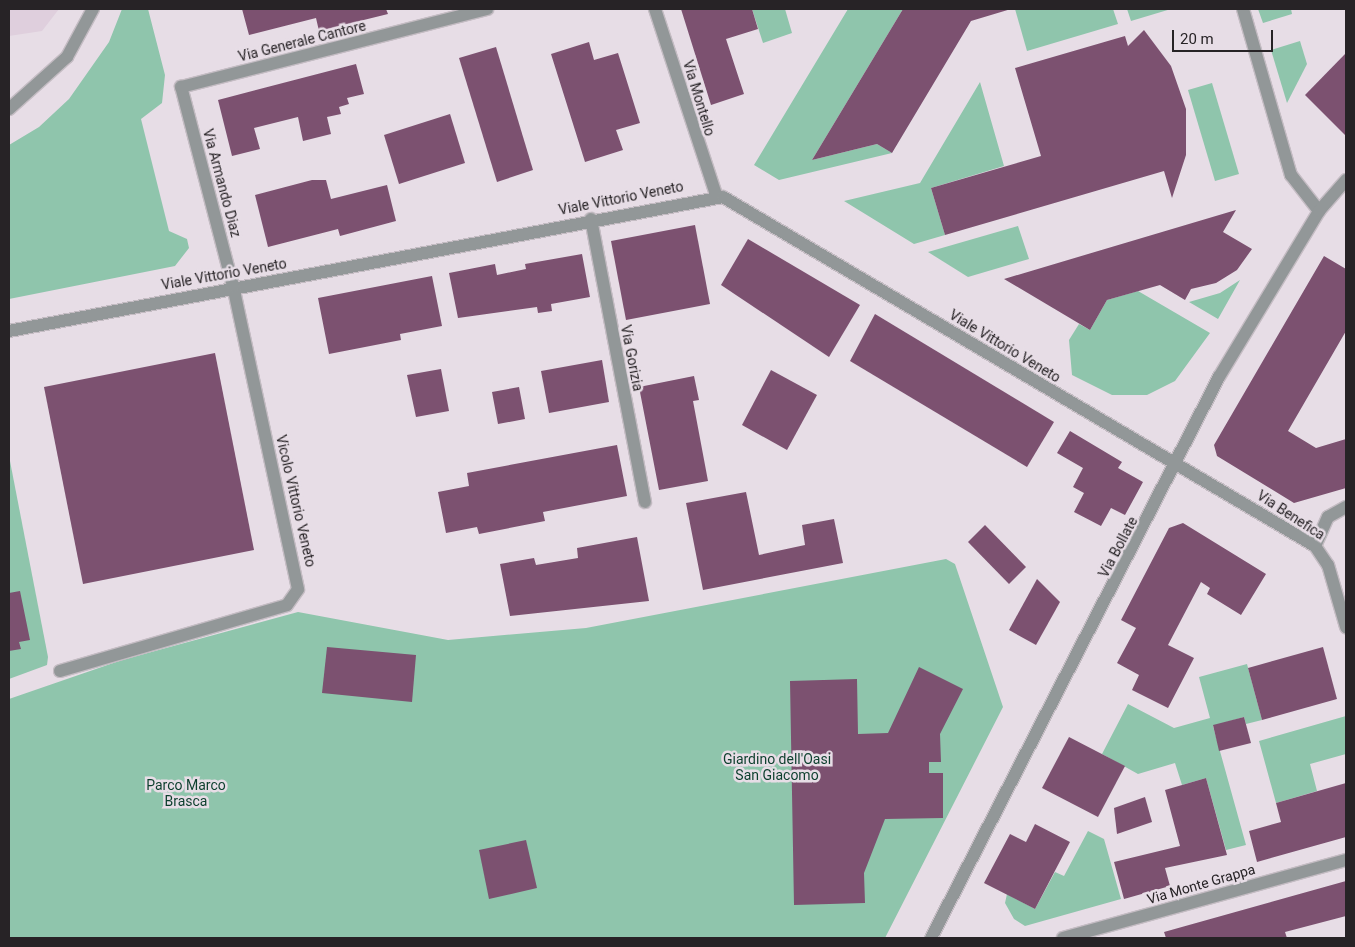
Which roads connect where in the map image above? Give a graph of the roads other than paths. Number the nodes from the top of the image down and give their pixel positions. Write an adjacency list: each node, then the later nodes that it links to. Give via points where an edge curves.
1 (93, 9): 6 (street, via 67,57)
2 (487, 9): 5 (street, Via Generale Cantore)
3 (655, 9): 8 (street, Via Montello)
4 (1243, 9): 9 (street, via 1291,175)
5 (182, 87): 11 (street, Via Armando Diaz)
6 (9, 109)
7 (1346, 180): 9 (street, Via Bollate)
8 (716, 195): 10 (street, Viale Vittorio Veneto); 13 (street, Viale Vittorio Veneto, via 778,226)
9 (1319, 211): 13 (street, Via Bollate, via 1231,356)
10 (591, 219): 11 (street, Viale Vittorio Veneto); 14 (street, Via Gorizia)
11 (233, 286): 12 (street, Viale Vittorio Veneto); 18 (street, Vicolo Vittorio Veneto, via 298,579 295,598 287,605)
12 (10, 329)
13 (1175, 466): 16 (street, Via Benefica); 20 (street, Via Bollate)
14 (645, 502)
15 (1346, 508): 16 (street, via 1328,517)
16 (1315, 546): 17 (street, Via Benefica, via 1328,565)
17 (1346, 627)
18 (60, 671)
19 (1346, 860): 21 (street, Via Monte Grappa)
20 (931, 938)
21 (1063, 938)

